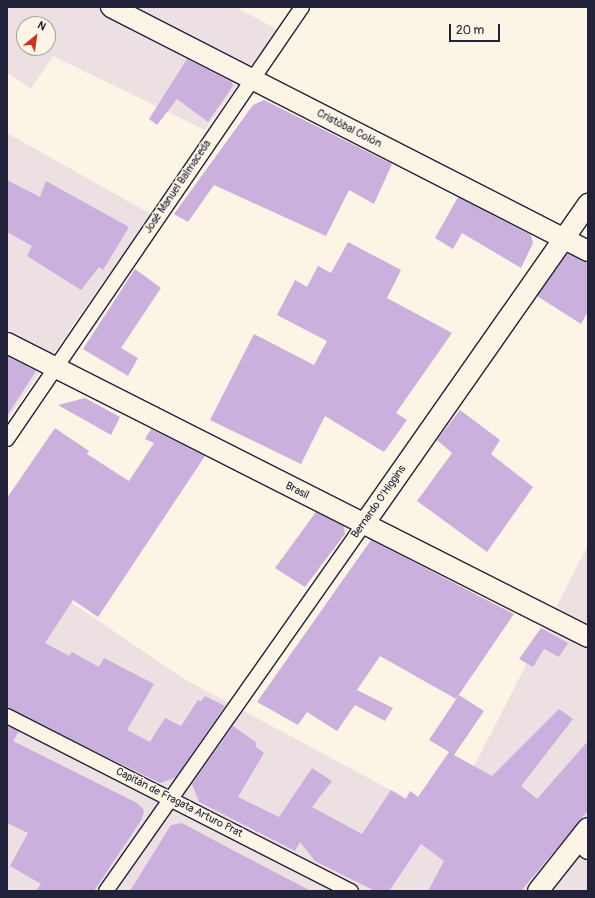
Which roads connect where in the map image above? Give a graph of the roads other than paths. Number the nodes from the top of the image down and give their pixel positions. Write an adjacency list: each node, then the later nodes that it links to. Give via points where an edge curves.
1 (111, 7): 3 (street, Cristóbal Colón)
2 (302, 7): 3 (street, José Manuel Balmaceda)
3 (252, 79): 5 (street, Cristóbal Colón); 8 (street, José Manuel Balmaceda)
4 (588, 204): 5 (street, Bernardo O'Higgins)
5 (564, 238): 6 (street, Cristóbal Colón); 10 (street, Bernardo O'Higgins)
6 (588, 251)
7 (7, 343): 8 (street, Brasil)
8 (56, 368): 9 (street, José Manuel Balmaceda); 10 (street, Brasil)
9 (7, 439)
10 (364, 524): 11 (street, Brasil); 13 (street, Bernardo O'Higgins)
11 (588, 637)
12 (7, 716): 13 (street, Capitán de Fragata Arturo Prat)
13 (169, 798): 15 (street, Bernardo O'Higgins); 16 (street, Capitán de Fragata Arturo Prat)
14 (588, 828): 17 (street)
15 (106, 891)
16 (351, 891)
17 (538, 891)

